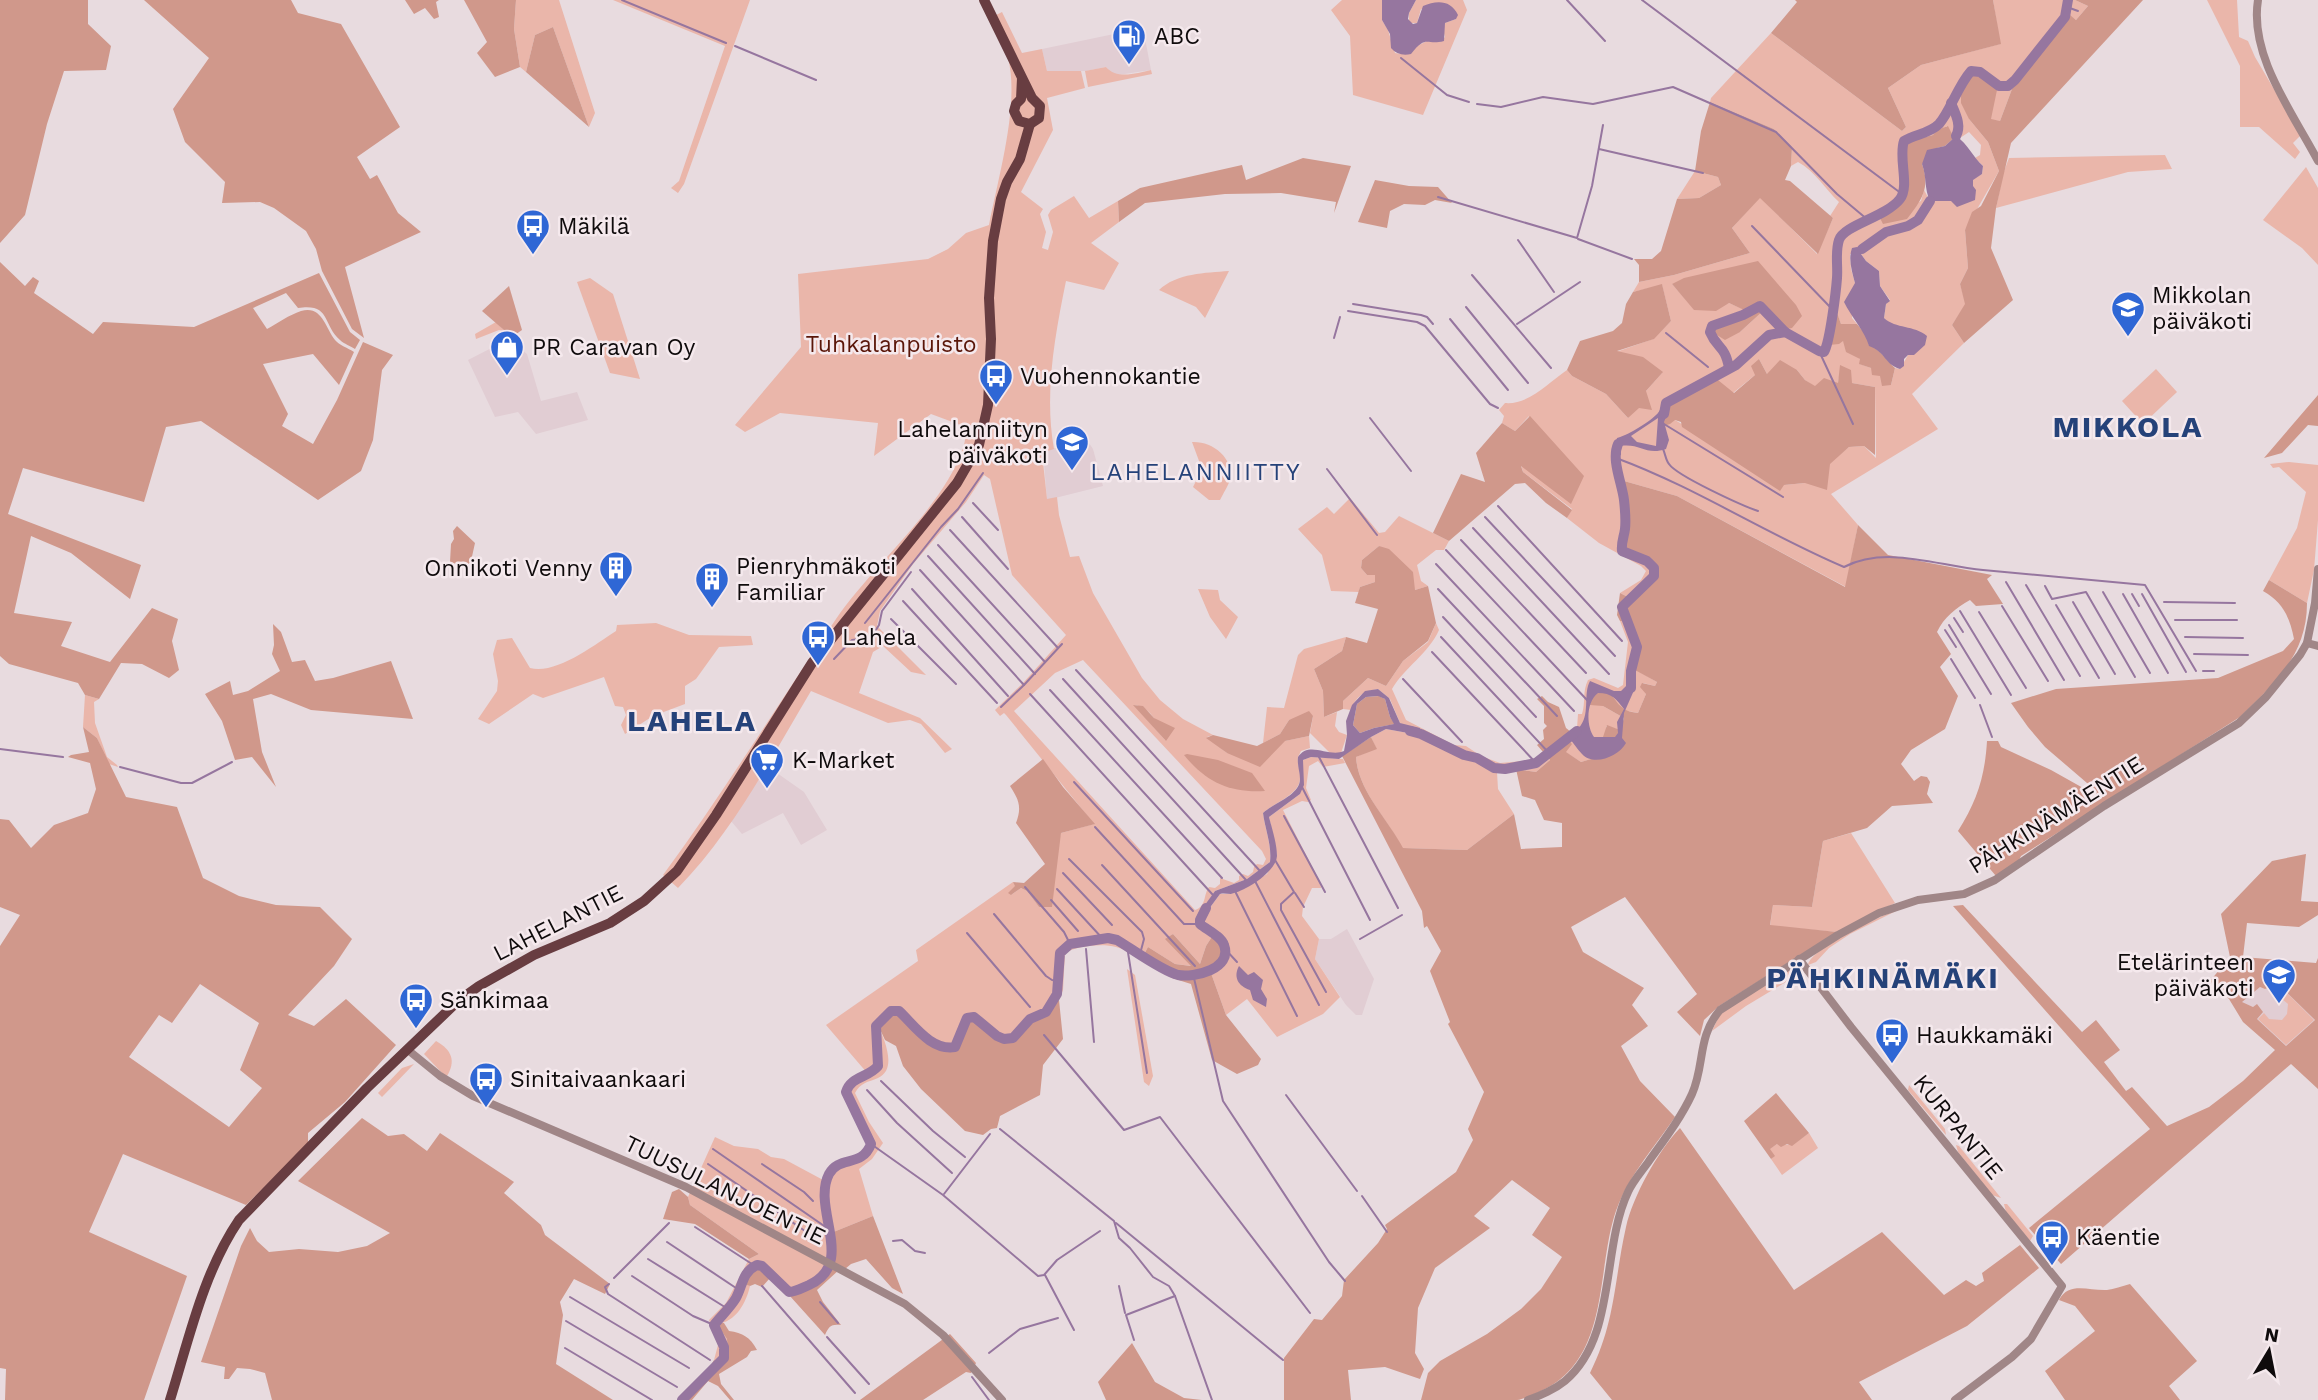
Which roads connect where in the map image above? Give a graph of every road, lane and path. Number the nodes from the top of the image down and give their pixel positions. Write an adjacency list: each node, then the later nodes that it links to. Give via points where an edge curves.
1 (984, 0): 3 (main road, LAHELANTIE, via 1022,78)
2 (2258, 0): 5 (street, via 2256,28 2262,52)
3 (1027, 99): 4 (main road, LAHELANTIE, via 1016,104 1014,111); 4 (main road, LAHELANTIE, via 1038,103 1041,113)
4 (1026, 123): 10 (main road, LAHELANTIE, via 1025,143 1001,199 993,241 988,405 979,445 957,483 812,663 677,871 610,923 479,986)
5 (2318, 160)
6 (2318, 569): 7 (street, PÄHKINÄMÄENTIE)
7 (2307, 643): 8 (street); 9 (street, PÄHKINÄMÄENTIE, via 2266,697 2239,723 1995,880 1964,894 1894,907)
8 (2318, 646)
9 (1800, 959): 13 (street, PÄHKINÄMÄENTIE, via 1713,1018 1703,1040 1692,1094 1621,1206 1591,1345 1565,1381); 14 (street, KURPANTIE, via 2062,1286 2031,1339)
10 (408, 1050): 11 (main road, LAHELANTIE, via 233,1230 211,1274); 12 (street, TUUSULANJOENTIE, via 473,1096 687,1187 905,1304 943,1335)
11 (170, 1400)
12 (1002, 1400)
13 (1528, 1400)
14 (1955, 1400)

